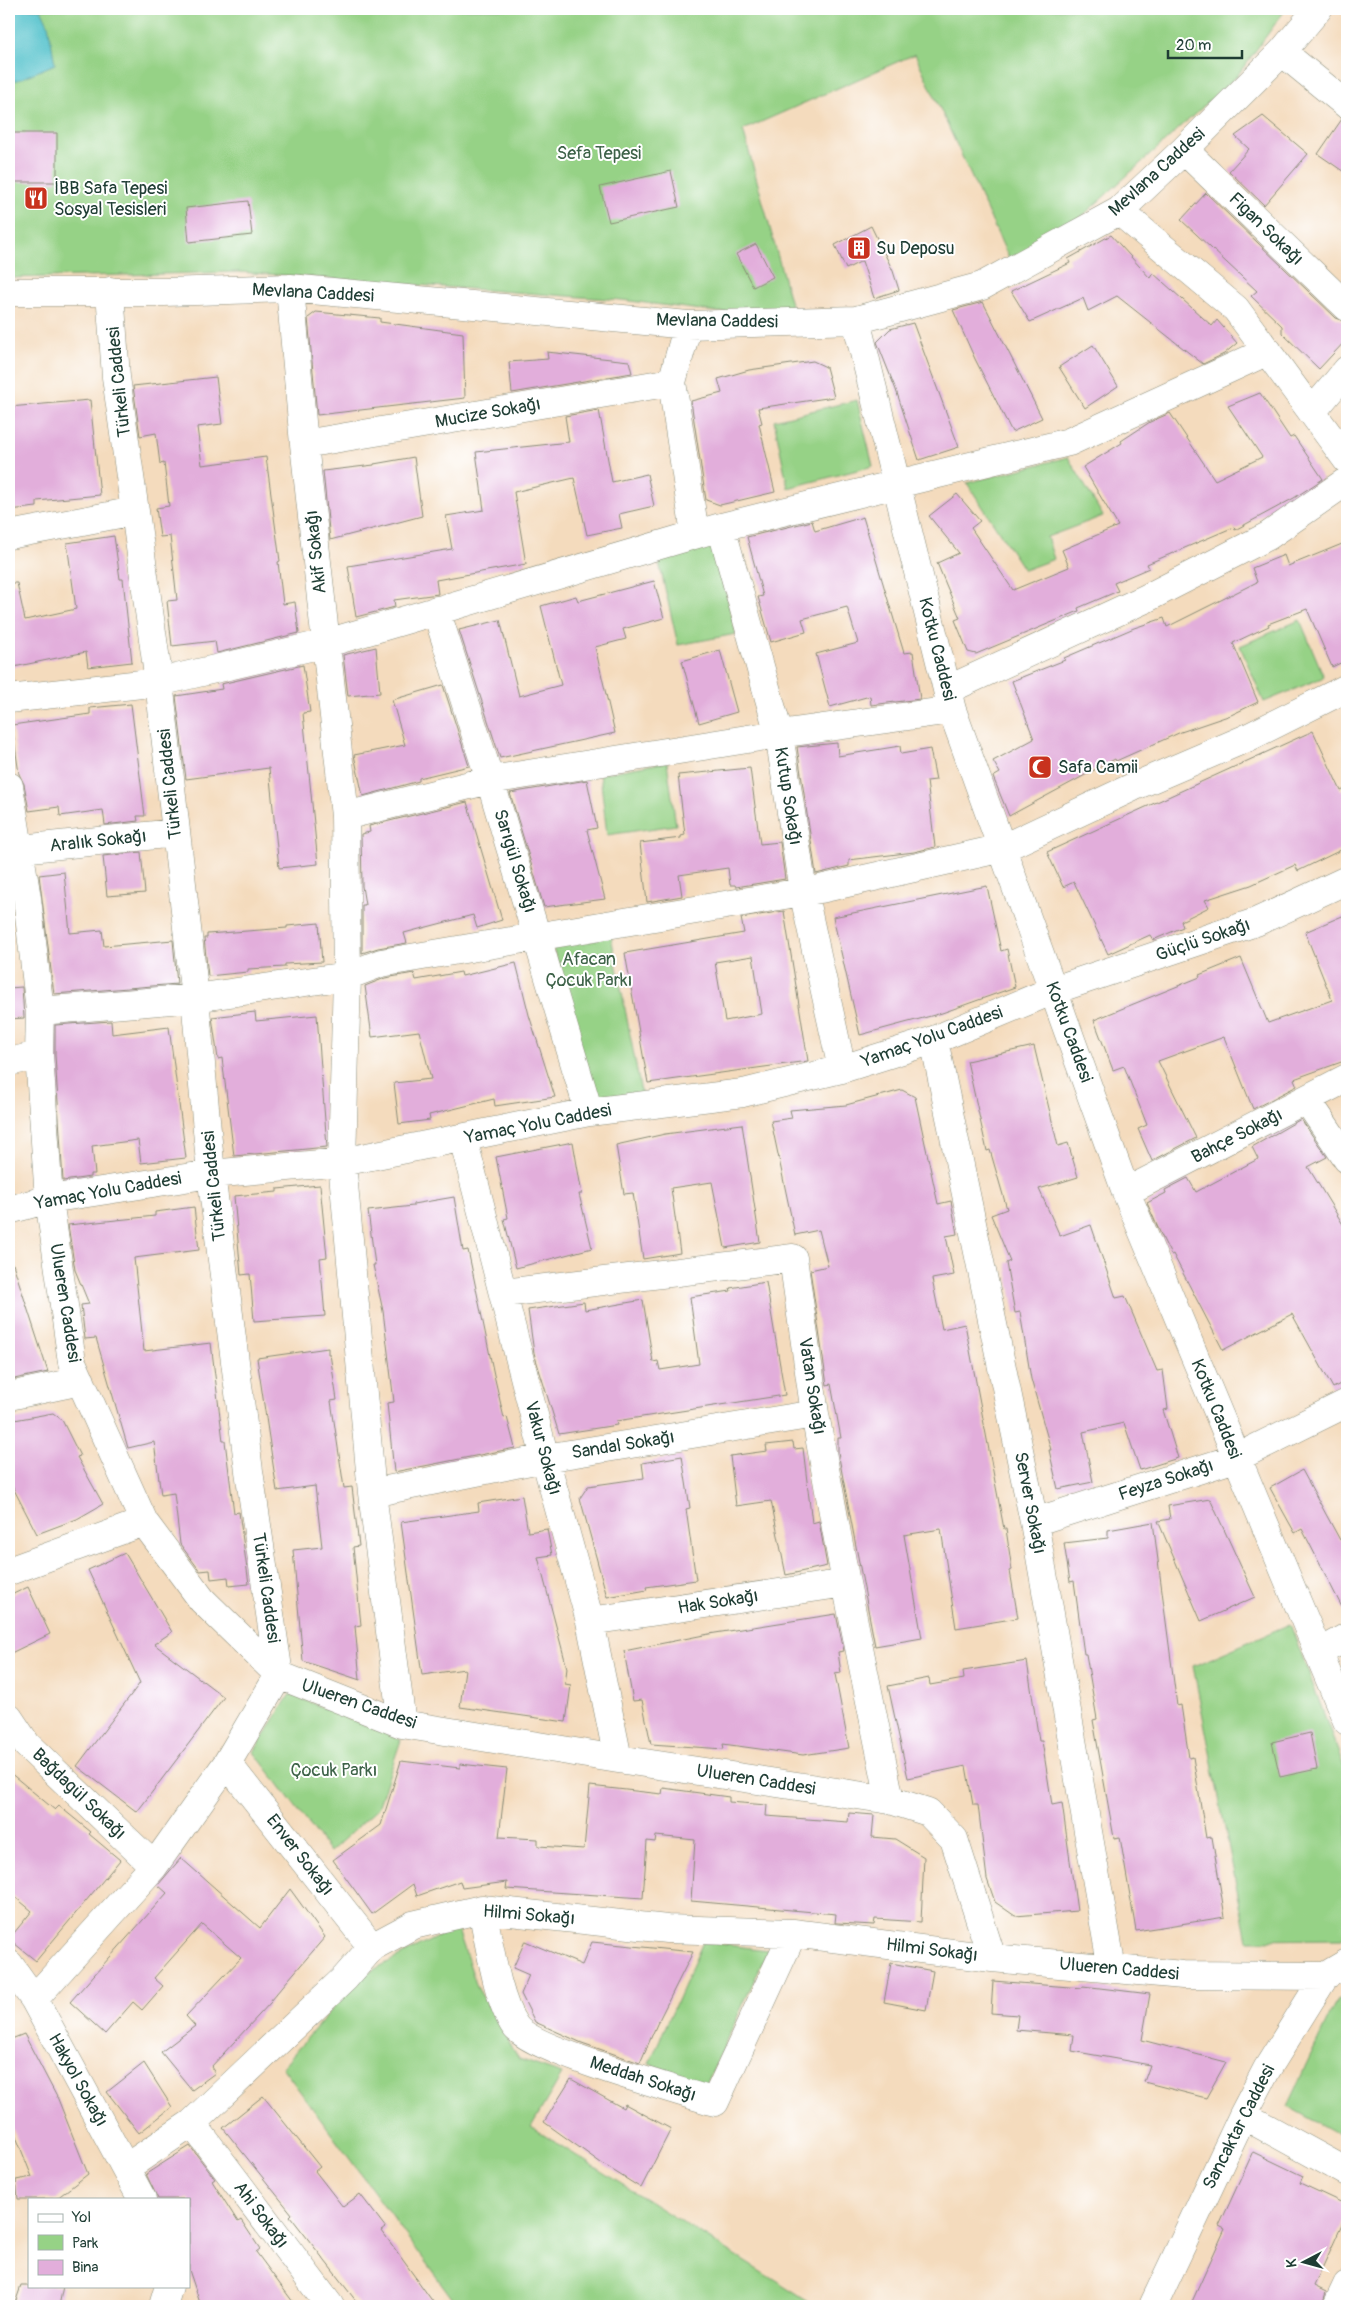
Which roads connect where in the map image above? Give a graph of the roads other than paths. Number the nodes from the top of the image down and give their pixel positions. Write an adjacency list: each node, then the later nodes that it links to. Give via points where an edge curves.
1 (1318, 9): 2 (street, Mevlana Caddesi)
2 (1282, 52): 3 (street); 4 (street, Mevlana Caddesi)
3 (1347, 105)
4 (1184, 150): 5 (street, Mevlana Caddesi); 9 (street, Figan Sokağı)
5 (1120, 211): 10 (street, Mevlana Caddesi, via 982,286); 12 (street, via 1236,309)
6 (290, 288): 8 (street, Mevlana Caddesi); 11 (street, Mevlana Caddesi); 16 (street, Akif Sokağı)
7 (9, 292): 8 (street, Mevlana Caddesi)
8 (110, 292): 20 (street, Türkeli Caddesi, via 116,377)
9 (1347, 307)
10 (856, 320): 11 (street, Mevlana Caddesi); 19 (street, Kotku Caddesi)
11 (688, 325): 14 (street, Kutup Sokağı)
12 (1268, 351): 15 (street); 19 (street, via 1069,442)
13 (1347, 370): 15 (street)
14 (672, 382): 16 (street, Mucize Sokağı); 21 (street, Kutup Sokağı)
15 (1312, 412): 17 (street)
16 (304, 444): 24 (street, Akif Sokağı)
17 (1347, 460)
18 (1347, 481): 28 (street, via 1268,536)
19 (896, 485): 21 (street); 28 (street, Kotku Caddesi)
20 (135, 511): 22 (street); 25 (street, Türkeli Caddesi)
21 (708, 531): 23 (street); 29 (street, Kutup Sokağı)
22 (9, 535)
23 (436, 610): 24 (street); 30 (street, Sarıgül Sokağı)
24 (326, 643): 25 (street); 32 (street, Akif Sokağı)
25 (159, 682): 27 (street); 33 (street, Türkeli Caddesi)
26 (1347, 688): 34 (street, via 1247,738)
27 (9, 699)
28 (949, 700): 29 (street); 34 (street, Kotku Caddesi)
29 (778, 734): 30 (street); 37 (street, Kutup Sokağı)
30 (490, 780): 32 (street); 39 (street, Sarıgül Sokağı)
31 (9, 786): 35 (street, Ulueren Caddesi)
32 (345, 816): 40 (street, Akif Sokağı)
33 (175, 833): 35 (street, Aralık Sokağı); 42 (street, Türkeli Caddesi)
34 (1003, 848): 37 (street); 41 (street, Kotku Caddesi)
35 (20, 849): 38 (street, Ulueren Caddesi)
36 (1347, 880): 41 (street, Güçlü Sokağı, via 1256,922)
37 (803, 891): 39 (street); 47 (street, Kutup Sokağı)
38 (18, 901): 43 (street, Ulueren Caddesi)
39 (538, 936): 40 (street, via 381,963); 50 (street, Sarıgül Sokağı)
40 (347, 976): 42 (street); 53 (street, Akif Sokağı)
41 (1054, 990): 44 (street, Yamaç Yolu Caddesi); 55 (street, Kotku Caddesi)
42 (195, 998): 43 (street); 54 (street, Türkeli Caddesi)
43 (40, 1012): 45 (street, Ulueren Caddesi)
44 (934, 1040): 47 (street, Yamaç Yolu Caddesi); 67 (street, Server Sokağı)
45 (39, 1055): 46 (street); 56 (street, Ulueren Caddesi)
46 (9, 1062)
47 (842, 1069): 50 (street, Yamaç Yolu Caddesi, via 743,1093)
48 (1347, 1078): 49 (street, Bahçe Sokağı)
49 (1307, 1100): 52 (street); 55 (street, Bahçe Sokağı)
50 (589, 1112): 51 (street, Yamaç Yolu Caddesi)
51 (463, 1138): 53 (street, Yamaç Yolu Caddesi); 58 (street, Vakur Sokağı)
52 (1347, 1160)
53 (342, 1162): 54 (street, Yamaç Yolu Caddesi); 65 (street, Akif Sokağı)
54 (211, 1174): 56 (street, Yamaç Yolu Caddesi); 73 (street, Türkeli Caddesi)
55 (1126, 1192): 64 (street, Kotku Caddesi)
56 (49, 1198): 57 (street, Yamaç Yolu Caddesi); 59 (street, Ulueren Caddesi, via 72,1362)
57 (9, 1210)
58 (504, 1294): 62 (street, Vatan Sokağı, via 793,1258); 63 (street, Vakur Sokağı)
59 (81, 1381): 60 (street); 66 (street, Ulueren Caddesi)
60 (9, 1396)
61 (1347, 1403): 64 (street, Feyza Sokağı)
62 (815, 1414): 63 (street, Sandal Sokağı); 69 (street, Vatan Sokağı)
63 (545, 1458): 65 (street, Sandal Sokağı); 70 (street, Vakur Sokağı)
64 (1236, 1458): 67 (street, Feyza Sokağı); 72 (street, Kotku Caddesi)
65 (372, 1493): 76 (street, Akif Sokağı)
66 (144, 1522): 68 (street); 73 (street, Ulueren Caddesi, via 202,1600)
67 (1034, 1522): 86 (street, Server Sokağı)
68 (9, 1571)
69 (846, 1583): 70 (street, Hak Sokağı); 79 (street, Vatan Sokağı)
70 (590, 1621): 77 (street, Vakur Sokağı)
71 (1347, 1637): 72 (street)
72 (1318, 1653): 75 (street, Kotku Caddesi)
73 (279, 1675): 76 (street, Ulueren Caddesi); 78 (street)
74 (9, 1718): 80 (street, Bağdagül Sokağı, via 27,1745)
75 (1347, 1721)
76 (402, 1724): 77 (street, Ulueren Caddesi)
77 (618, 1759): 79 (street, Ulueren Caddesi)
78 (227, 1763): 80 (street); 83 (street, Enver Sokağı)
79 (890, 1800): 84 (street, Ulueren Caddesi, via 928,1812 954,1839)
80 (154, 1866): 88 (street)
81 (482, 1909): 82 (street, Hilmi Sokağı, via 667,1928); 82 (street, Meddah Sokağı, via 503,1998 516,2028 553,2050 714,2102); 83 (street, Hilmi Sokağı, via 413,1925)
82 (793, 1933): 84 (street, Hilmi Sokağı)
83 (372, 1947): 90 (street, Hilmi Sokağı, via 345,1978)
84 (992, 1958): 86 (street, Ulueren Caddesi)
85 (9, 1964): 88 (street, Hakyol Sokağı)
86 (1112, 1969): 87 (street, Ulueren Caddesi, via 1183,1975)
87 (1336, 1970): 89 (street, Sancaktar Caddesi, via 1267,2069)
88 (34, 1999): 91 (street, Hakyol Sokağı)
89 (1243, 2115): 92 (street); 98 (street, Sancaktar Caddesi)
90 (192, 2123): 91 (street, Hilmi Sokağı); 97 (street, Ahi Sokağı)
91 (126, 2167): 93 (street, Hakyol Sokağı)
92 (1347, 2172)
93 (142, 2198)
94 (1347, 2286): 99 (street)
95 (168, 2288): 96 (street)
96 (163, 2306)
97 (330, 2306)
98 (1153, 2306)
99 (1337, 2306)

